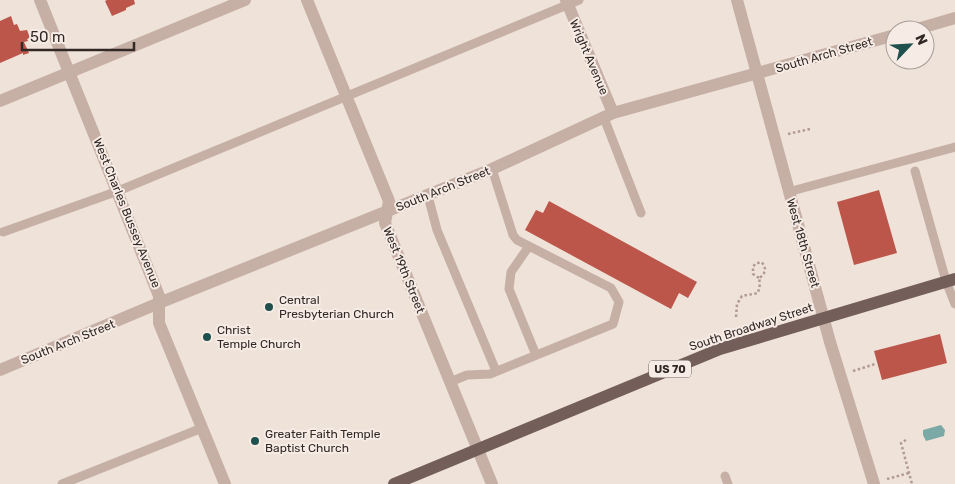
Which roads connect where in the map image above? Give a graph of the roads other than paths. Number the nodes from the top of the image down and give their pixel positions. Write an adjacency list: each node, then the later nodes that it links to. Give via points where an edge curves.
1 (40, 0): 9 (street, West Charles Bussey Avenue)
2 (245, 0): 9 (street)
3 (306, 0): 11 (street, West 19th Street)
4 (737, 0): 10 (street, West 18th Street)
5 (571, 1): 11 (lane); 13 (street, Wright Avenue)
6 (955, 18): 7 (street)
7 (935, 24)
8 (885, 38): 10 (street, South Arch Street)
9 (70, 72): 12 (street); 17 (street, West Charles Bussey Avenue)
10 (757, 74): 13 (street, South Arch Street); 18 (street, West 18th Street)
11 (346, 96): 17 (lane); 20 (street, West 19th Street, via 389,201)
12 (0, 101)
13 (608, 116): 15 (street, South Arch Street); 21 (lane)
14 (955, 147): 18 (lane)
15 (492, 169): 19 (street, South Arch Street); 23 (lane, via 513,235)
16 (915, 171): 24 (lane)
17 (118, 191): 22 (lane); 25 (street, West Charles Bussey Avenue, via 160,296)
18 (788, 192): 27 (street, West 18th Street)
19 (428, 196): 20 (street, South Arch Street); 30 (lane, via 437,230)
20 (387, 212): 25 (street, South Arch Street); 31 (street, West 19th Street, via 385,223)
21 (640, 213)
22 (3, 232)
23 (528, 246): 28 (lane, via 511,272 509,289); 28 (lane, via 611,288 619,302 613,324)
24 (951, 280): 26 (lane); 27 (main road, South Broadway Street / US 70)
25 (159, 304): 29 (street, South Arch Street); 32 (street, West Charles Bussey Avenue, via 159,323)
26 (955, 304)
27 (824, 318): 33 (main road, South Broadway Street / US 70, via 720,349); 34 (street, West 18th Street)
28 (536, 355): 30 (lane)
29 (0, 370)
30 (496, 371): 31 (lane, via 467,375)
31 (450, 382): 33 (street, West 19th Street)
32 (202, 428): 35 (lane); 36 (street, West Charles Bussey Avenue)
33 (478, 449): 37 (main road, South Broadway Street / US 70); 38 (street, West 19th Street)
34 (873, 483)
35 (62, 484)
36 (225, 484)
37 (394, 484)
38 (492, 484)

